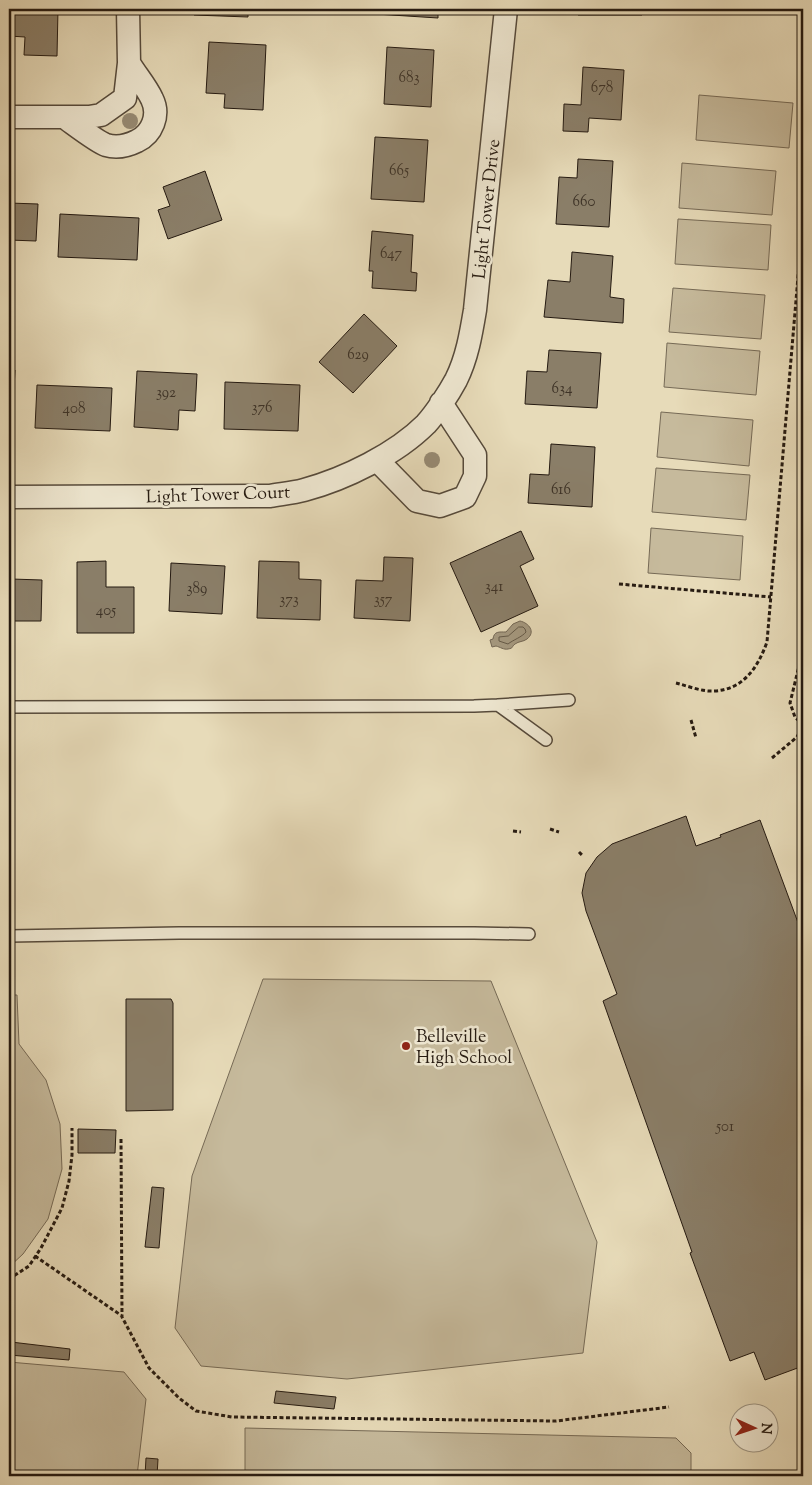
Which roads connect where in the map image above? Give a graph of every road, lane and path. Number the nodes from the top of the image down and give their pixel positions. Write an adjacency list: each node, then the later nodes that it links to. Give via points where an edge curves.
1 (128, 9): 3 (street)
2 (506, 9): 7 (street, Light Tower Drive, via 470,343 456,380)
3 (129, 63): 5 (street, via 125,98 101,115); 5 (street, via 153,99 155,118 144,138 124,146 104,145)
4 (9, 117): 5 (street)
5 (64, 117)
6 (803, 218): 12 (path)
7 (441, 403): 8 (street, Light Tower Drive, via 428,422); 9 (street, via 475,455 475,476 464,497 440,506 417,501)
8 (413, 435): 9 (street, Light Tower Court)
9 (377, 460): 10 (street, Light Tower Court, via 334,481 270,496)
10 (9, 497)
11 (619, 584): 12 (path)
12 (771, 597): 14 (path, via 761,659 743,681 714,691)
13 (803, 617): 19 (path, via 799,666 790,703 795,717)
14 (676, 683)
15 (569, 700): 16 (lane)
16 (498, 705): 17 (lane); 21 (lane)
17 (9, 707)
18 (691, 720): 20 (path)
19 (803, 725): 22 (path, via 797,737)
20 (696, 738)
21 (546, 740)
22 (772, 758)
23 (550, 829): 26 (path)
24 (513, 831): 25 (path)
25 (521, 832)
26 (559, 832)
27 (579, 852): 28 (path)
28 (582, 856)
29 (528, 934): 30 (lane)
30 (9, 936)
31 (72, 1128): 33 (path, via 72,1155 62,1208)
32 (121, 1139): 35 (path)
33 (35, 1256): 34 (path, via 29,1266); 35 (path)
34 (9, 1279)
35 (122, 1316): 36 (path, via 149,1368 179,1398 196,1411 232,1417 556,1421)
36 (669, 1407)

